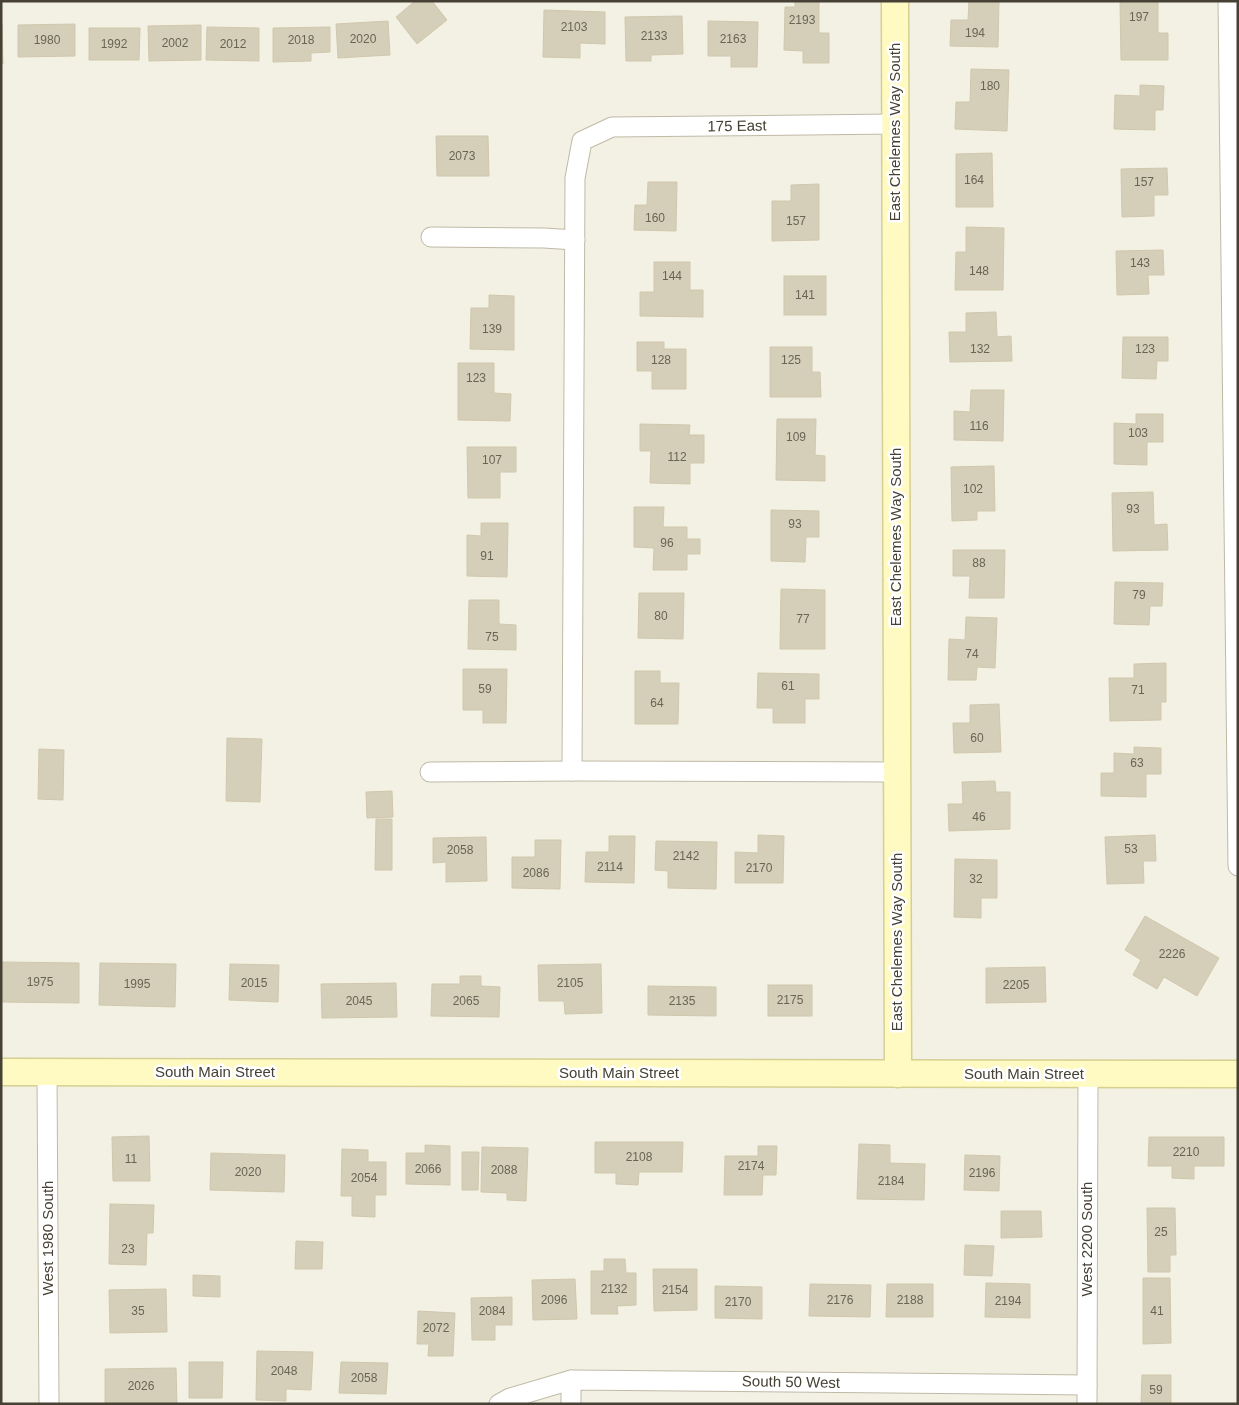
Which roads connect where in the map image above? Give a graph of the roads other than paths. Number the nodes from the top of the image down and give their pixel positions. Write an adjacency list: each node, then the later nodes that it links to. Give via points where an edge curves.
1 (895, 1): 3 (street, East Chelemes Way South)
2 (1228, 1): 9 (street)
3 (895, 124): 5 (street, 175 East, via 612,127 582,141 575,178); 8 (street, East Chelemes Way South)
4 (431, 237): 5 (street)
5 (575, 240): 6 (street)
6 (572, 771): 7 (street); 8 (street)
7 (430, 772)
8 (897, 772): 12 (street, East Chelemes Way South)
9 (1237, 866)
10 (1, 1072): 11 (street, South Main Street)
11 (47, 1072): 12 (street, South Main Street); 17 (street, West 1980 South)
12 (898, 1074): 13 (street, South Main Street)
13 (1088, 1074): 14 (street, South Main Street); 16 (street, West 2200 South)
14 (1238, 1074)
15 (572, 1380): 16 (street, South 50 West); 18 (street, South 50 West); 19 (street)
16 (1087, 1395)
17 (49, 1404)
18 (499, 1404)
19 (572, 1404)

